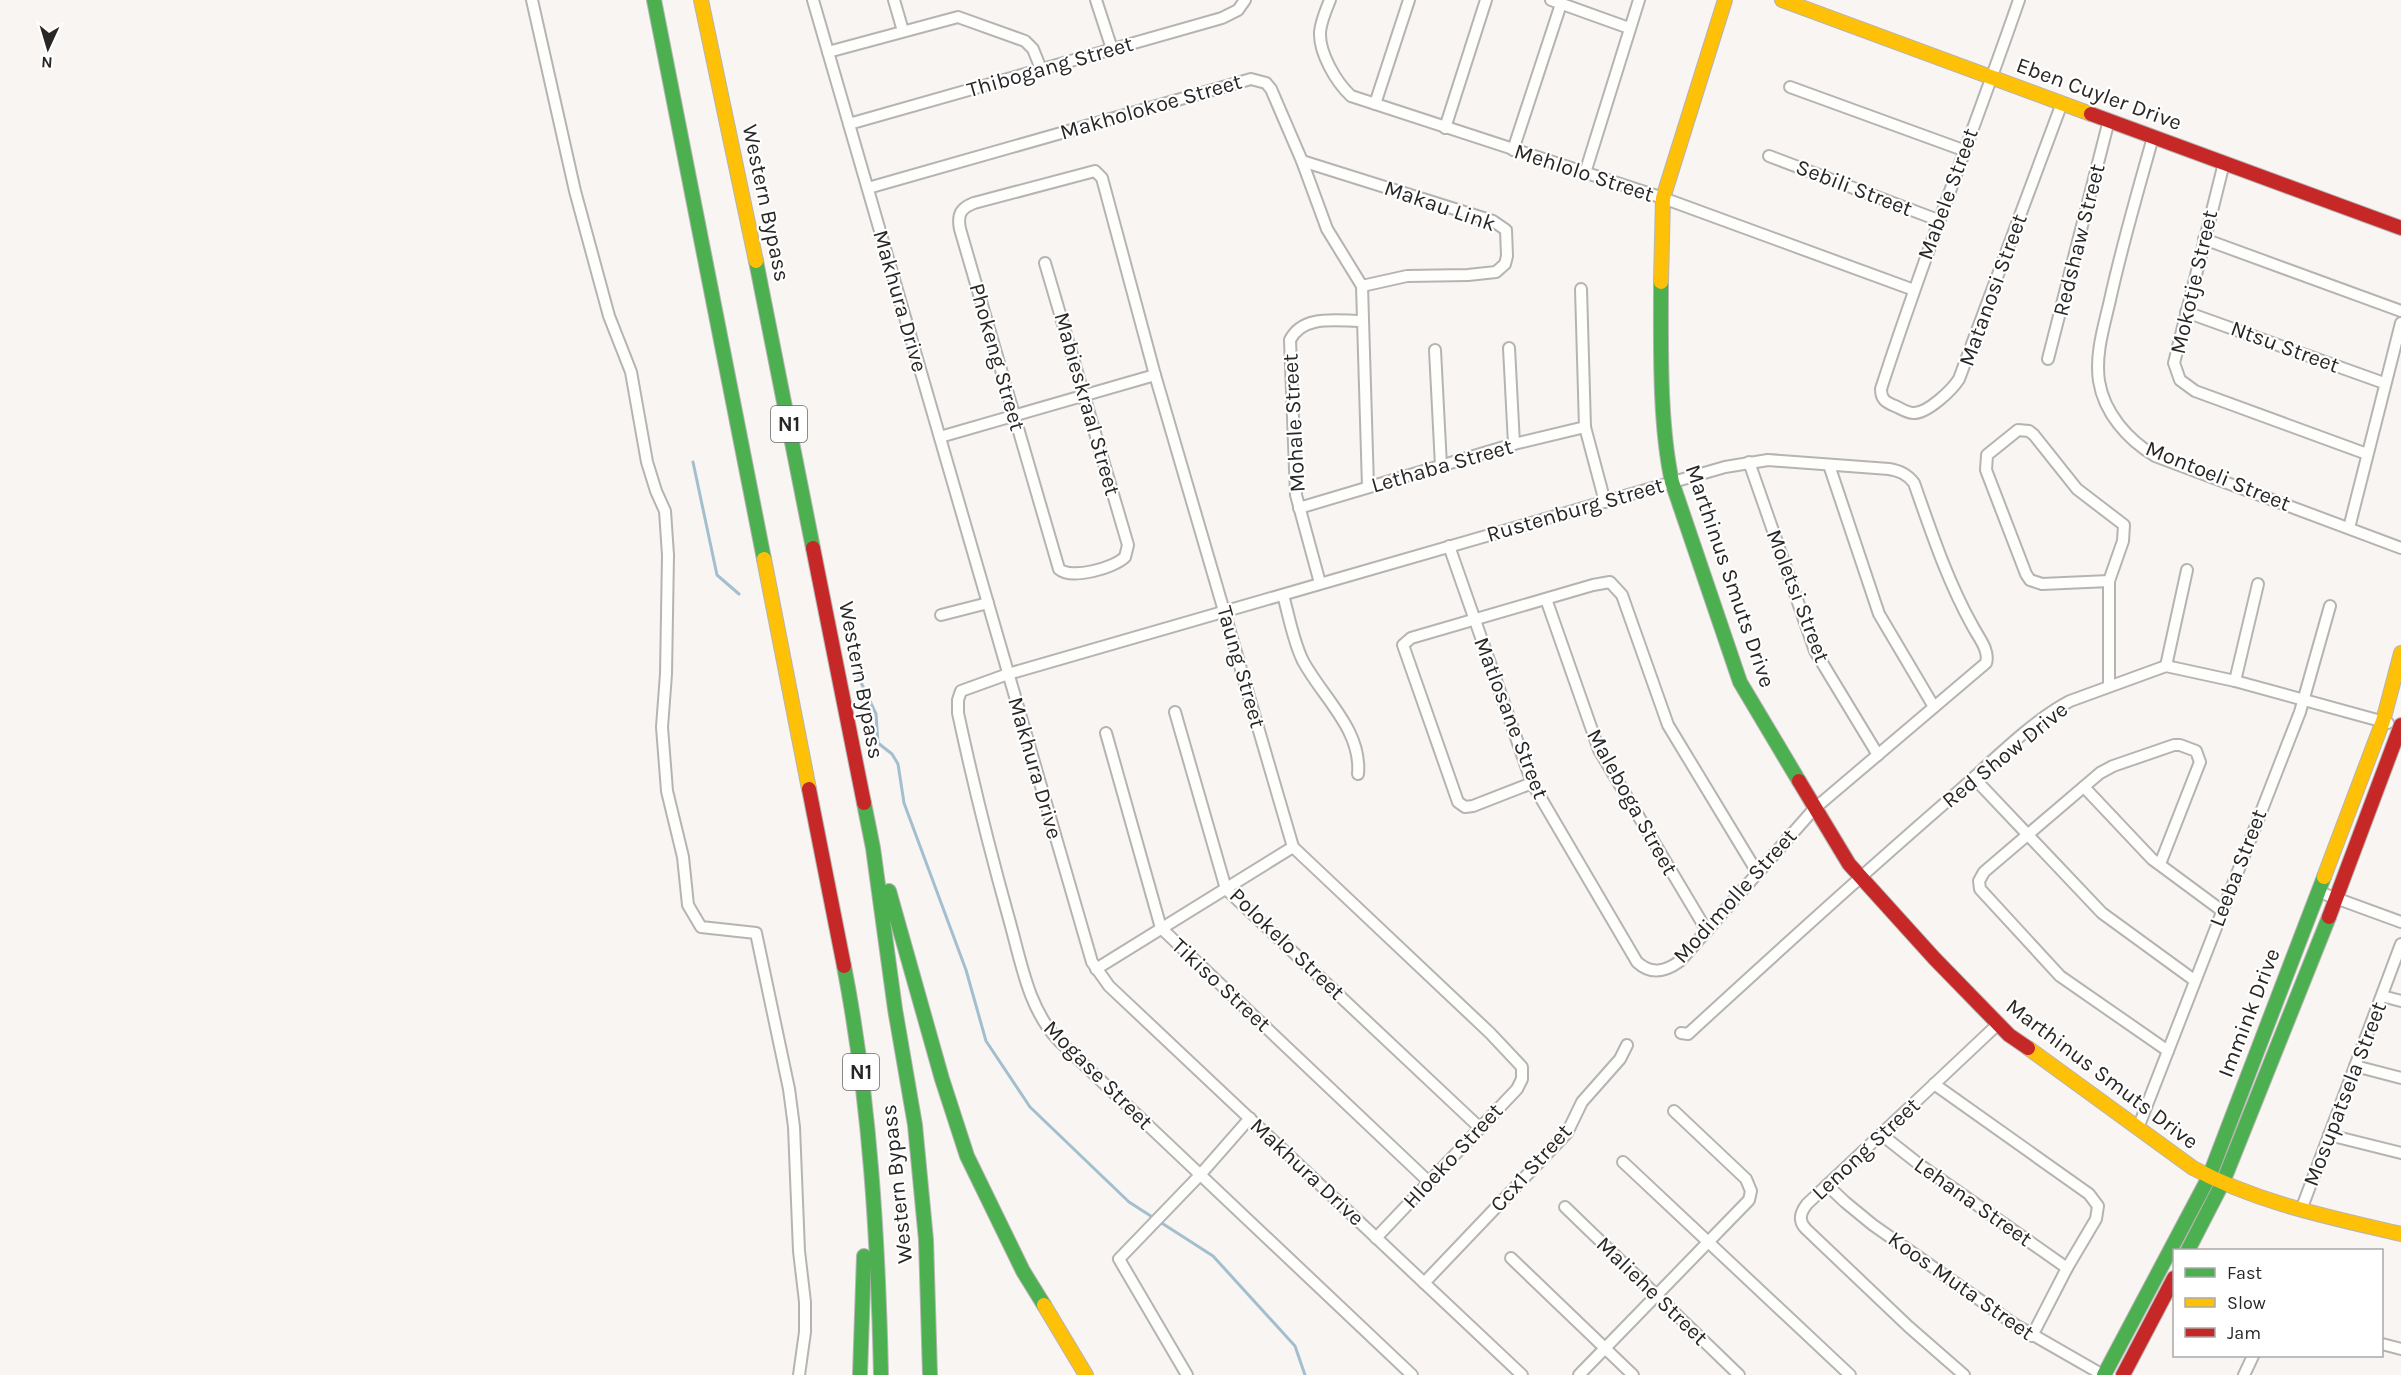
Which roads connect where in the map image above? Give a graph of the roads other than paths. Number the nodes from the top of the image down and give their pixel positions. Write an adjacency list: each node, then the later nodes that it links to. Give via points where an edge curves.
1 (532, 0): 160 (street, via 575,191 609,316 631,372 647,462 665,511 668,555 662,727 668,791 683,857 688,905 701,927 756,933 789,1089 805,1302)
2 (640, 0): 39 (main road)
3 (654, 0): 39 (main road, Western Bypass / N1)
4 (701, 0): 40 (main road, Western Bypass / N1)
5 (714, 0): 40 (main road)
6 (813, 0): 21 (street, Makhura Drive)
7 (894, 0): 19 (street)
8 (1096, 0): 20 (street)
9 (1245, 0): 20 (street, Thibogang Street, via 1238,10 1222,18)
10 (1330, 0): 26 (street, Mehlolo Street, via 1320,36 1328,60 1344,90)
11 (1409, 0): 26 (street)
12 (1486, 0): 29 (street)
13 (1639, 0): 18 (street)
14 (1725, 0): 41 (main road, Marthinus Smuts Drive)
15 (1782, 0): 23 (main road, Eben Cuyler Drive)
16 (2019, 0): 23 (street, Mabele Street)
17 (1556, 2): 18 (street); 31 (street)
18 (1629, 28): 36 (street)
19 (903, 31): 21 (street); 22 (street, via 951,17 964,18 1025,41)
20 (1112, 49): 22 (street, Thibogang Street)
21 (828, 52): 28 (street, Makhura Drive)
22 (1041, 69): 28 (street, Thibogang Street)
23 (1992, 76): 25 (main road, Eben Cuyler Drive); 32 (street, Mabele Street)
24 (1790, 87): 32 (street)
25 (2062, 103): 27 (main road, Eben Cuyler Drive); 58 (street, Matanosi Street, via 1959,379 1930,406 1912,414 1884,400)
26 (1375, 104): 29 (street, Mehlolo Street)
27 (2109, 120): 30 (main road, Eben Cuyler Drive); 55 (street, Redshaw Street)
28 (849, 124): 38 (street, Makhura Drive)
29 (1445, 128): 31 (street, Mehlolo Street)
30 (2153, 137): 35 (main road, Eben Cuyler Drive); 72 (street, Montoeli Street, via 2099,346 2099,382 2107,404 2129,438 2155,456)
31 (1513, 150): 36 (street, Mehlolo Street)
32 (1963, 150): 42 (street, Mabele Street)
33 (1769, 156): 42 (street, Sebili Street)
34 (1302, 160): 38 (street, Makholokoe Street, via 1271,88 1251,79); 46 (street, Makholokoe Street, via 1327,229); 46 (street, Makau Link, via 1493,221 1506,230 1507,256 1496,272 1407,276)
35 (2224, 163): 43 (main road, Eben Cuyler Drive); 44 (street, Mokotje Street)
36 (1585, 173): 41 (street, Mehlolo Street)
37 (1102, 178): 56 (street, Taung Street); 60 (street, Phokeng Street, via 1097,172 1080,174 974,203 959,214 960,229)
38 (868, 188): 62 (street, Makhura Drive)
39 (691, 193): 136 (main road, Western Bypass / N1, via 854,1017)
40 (743, 193): 106 (main road, Western Bypass / N1)
41 (1663, 198): 48 (street, Mehlolo Street); 68 (main road, Marthinus Smuts Drive, via 1664,419)
42 (1938, 220): 48 (street, Mabele Street)
43 (2401, 228)
44 (2204, 239): 49 (street); 50 (street, Mokotje Street)
45 (1045, 262): 59 (street, Mabieskraal Street)
46 (1362, 286): 51 (street)
47 (1581, 289): 61 (street)
48 (1914, 290): 58 (street, Mabele Street)
49 (2401, 311)
50 (2186, 312): 57 (street, Ntsu Street); 64 (street, Mokotje Street, via 2174,363 2176,374 2185,385)
51 (1362, 321): 69 (street); 71 (street, Mohale Street, via 1311,322 1297,328 1290,340 1294,484)
52 (2401, 323): 57 (street)
53 (1509, 348): 63 (street)
54 (1436, 350): 67 (street)
55 (2048, 359)
56 (1155, 375): 59 (street); 84 (street, Taung Street)
57 (2384, 383): 64 (street)
58 (1881, 389)
59 (1086, 395): 60 (street); 73 (street, Mabieskraal Street)
60 (1015, 415): 62 (street); 73 (street, Phokeng Street, via 1059,569 1070,575 1111,566 1125,557)
61 (1585, 427): 63 (street, Lethaba Street); 70 (street)
62 (940, 437): 82 (street, Makhura Drive)
63 (1514, 444): 67 (street, Lethaba Street)
64 (2367, 454): 72 (street)
65 (1749, 462): 66 (street, Rustenburg Street); 68 (street, Rustenburg Street); 98 (street, Moletsi Street, via 1815,651)
66 (1828, 465): 93 (street, via 1879,614); 93 (street, Rustenburg Street, via 1897,470 1914,483 1944,568 1987,656 1986,663)
67 (1442, 466): 69 (street, Lethaba Street)
68 (1672, 482): 70 (street, Rustenburg Street); 103 (main road, Marthinus Smuts Drive, via 1740,682)
69 (1368, 487): 71 (street, Lethaba Street)
70 (1605, 502): 74 (street, Rustenburg Street)
71 (1299, 508): 78 (street, Mohale Street)
72 (2349, 528): 75 (street, Montoeli Street)
73 (1128, 545)
74 (1449, 546): 78 (street, Rustenburg Street); 86 (street, Matlosane Street)
75 (2401, 548)
76 (2187, 570): 88 (street)
77 (2109, 581): 77 (street, via 2123,542 2124,525 2077,489 2034,435 2018,430 1987,455 1986,470 2026,574 2042,584); 91 (street)
78 (1320, 583): 80 (street, Rustenburg Street)
79 (2258, 584): 90 (street)
80 (1283, 595): 84 (street, Rustenburg Street); 99 (street, via 1304,661 1356,745 1360,758)
81 (1546, 599): 86 (street); 108 (street, via 1603,582 1618,588 1668,725); 116 (street, Maleboga Street, via 1599,750)
82 (988, 603): 85 (street); 89 (street, Makhura Drive)
83 (2330, 606): 92 (street, Leeba Street)
84 (1225, 611): 89 (street, Rustenburg Street); 105 (street, Taung Street)
85 (941, 615)
86 (1475, 619): 101 (street, Matlosane Street); 101 (street, via 1407,640 1403,645 1455,797 1462,806 1473,806)
87 (2401, 653): 95 (main road, Immink Drive)
88 (2166, 666): 90 (street); 91 (street, Red Show Drive)
89 (1008, 674): 118 (street, Makhura Drive, via 1086,947); 139 (street, Mogase Street, via 961,691 958,713 985,835 1035,1007 1051,1033)
90 (2235, 681): 92 (street)
91 (2109, 686): 100 (street, Red Show Drive, via 2058,707)
92 (2304, 700): 95 (street); 113 (street, Leeba Street)
93 (1934, 707): 98 (street, Rustenburg Street)
94 (1175, 711): 110 (street, Polokelo Street)
95 (2383, 721): 96 (street); 111 (main road, Immink Drive)
96 (2401, 726): 112 (main road, Immink Drive)
97 (1106, 733): 115 (street, Tikiso Street)
98 (1878, 755): 103 (street, Rustenburg Street)
99 (1358, 774)
100 (1974, 778): 104 (street); 109 (street, Red Show Drive)
101 (1532, 783): 119 (street, Matlosane Street, via 1637,962)
102 (2084, 787): 104 (street); 107 (street); 107 (street, via 2106,770 2174,746 2196,751 2200,762)
103 (1814, 809): 108 (street, Modimolle Street); 109 (main road, Marthinus Smuts Drive)
104 (2028, 834): 120 (street, via 2102,913); 126 (street, via 1984,872 1980,889 2060,976)
105 (1293, 847): 110 (street); 132 (street, Hloeko Street, via 1517,1060 1522,1079)
106 (873, 848): 163 (main road, Western Bypass / N1, via 915,1125 926,1240); 164 (main road, via 892,899 966,1156 1023,1270)
107 (2160, 864): 113 (street)
108 (1757, 872): 116 (street, Modimolle Street)
109 (1859, 877): 123 (main road, Marthinus Smuts Drive); 124 (street, Red Show Drive, via 1688,1034)
110 (1226, 889): 115 (street); 132 (street, Polokelo Street)
111 (2319, 892): 112 (street); 140 (main road, Immink Drive)
112 (2336, 898): 114 (street); 142 (main road, Immink Drive)
113 (2221, 910): 120 (street, Leeba Street)
114 (2401, 922)
115 (1161, 928): 118 (street); 141 (street, Tikiso Street)
116 (1707, 931): 119 (street, Modimolle Street, via 1673,966)
117 (2401, 944): 121 (street, Mosupatsela Street)
118 (1096, 969): 131 (street, Makhura Drive, via 1109,986)
119 (1649, 971)
120 (2194, 980): 126 (street, Leeba Street)
121 (2382, 996): 122 (street); 127 (street, Mosupatsela Street)
122 (2401, 1001)
123 (1997, 1025): 129 (street, Lenong Street); 133 (main road, Marthinus Smuts Drive)
124 (1681, 1033)
125 (1628, 1045): 153 (street, Ccx1 Street, via 1582,1102 1566,1134)
126 (2168, 1051): 133 (street, Leeba Street)
127 (2355, 1066): 128 (street); 135 (street, Mosupatsela Street)
128 (2401, 1078)
129 (1934, 1084): 134 (street, Lenong Street); 151 (street, via 2095,1200 2096,1219)
130 (1674, 1111): 148 (street, via 1750,1185 1749,1200)
131 (1250, 1118): 139 (street); 147 (street, Makhura Drive)
132 (1479, 1127): 141 (street, Hloeko Street)
133 (2138, 1128): 140 (main road, Marthinus Smuts Drive)
134 (1882, 1134): 143 (street, Lenong Street); 151 (street, Lehana Street)
135 (2329, 1135): 137 (street); 145 (street, Mosupatsela Street)
136 (868, 1140): 161 (main road); 162 (main road, Western Bypass / N1)
137 (2401, 1153)
138 (1623, 1162): 148 (street)
139 (1200, 1175): 165 (street, via 1119,1258); 166 (street, Mogase Street)
140 (2209, 1176): 142 (main road, Marthinus Smuts Drive); 173 (main road, Immink Drive)
141 (1429, 1182): 147 (street, Hloeko Street)
142 (2223, 1182): 145 (main road, Marthinus Smuts Drive); 149 (main road, Immink Drive)
143 (1827, 1185): 155 (street, Koos Muta Street, via 1873,1225); 172 (street, Lenong Street, via 1804,1209 1803,1226)
144 (1564, 1207): 154 (street, Maliehe Street)
145 (2301, 1209): 146 (main road, Marthinus Smuts Drive)
146 (2401, 1234)
147 (1377, 1238): 153 (street, Makhura Drive)
148 (1709, 1241): 154 (street); 171 (street)
149 (2189, 1249)
150 (1511, 1258): 157 (street)
151 (2067, 1268): 155 (street)
152 (2173, 1282): 174 (main road)
153 (1424, 1283): 167 (street, Makhura Drive)
154 (1656, 1296): 157 (street); 170 (street, Maliehe Street)
155 (2032, 1336): 173 (street, Koos Muta Street)
156 (2383, 1344): 158 (street)
157 (1605, 1348): 168 (street); 169 (street)
158 (2401, 1349)
159 (2253, 1357): 175 (street)
160 (799, 1375)
161 (860, 1375)
162 (881, 1375)
163 (930, 1375)
164 (1086, 1375)
165 (1187, 1375)
166 (1412, 1375)
167 (1522, 1375)
168 (1579, 1375)
169 (1633, 1375)
170 (1739, 1375)
171 (1850, 1375)
172 (1964, 1375)
173 (2104, 1375)
174 (2123, 1375)
175 (2244, 1375)

